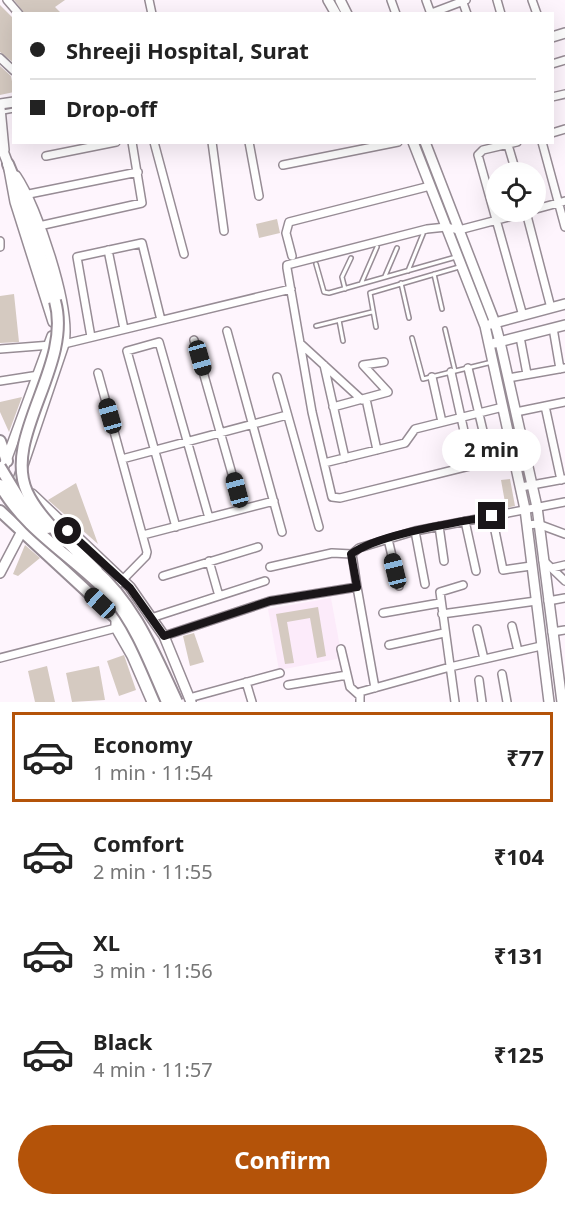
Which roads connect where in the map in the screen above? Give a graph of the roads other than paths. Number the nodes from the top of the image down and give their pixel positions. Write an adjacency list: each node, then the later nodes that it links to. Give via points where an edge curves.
1 (7, 0): 3 (street)
2 (464, 0): 4 (street)
3 (17, 12)
4 (433, 12)
5 (0, 58): 6 (street)
6 (12, 68)
7 (1, 113): 19 (main road)
8 (106, 144): 20 (street)
9 (132, 144): 24 (street)
10 (155, 144): 45 (street)
11 (212, 144): 38 (street)
12 (249, 144): 28 (street)
13 (388, 144): 23 (street)
14 (414, 144): 25 (main road)
15 (426, 144): 37 (main road)
16 (511, 144): 18 (street)
17 (544, 144): 29 (street)
18 (508, 145): 21 (street); 26 (street, via 483,150 478,155)
19 (2, 147): 22 (main road)
20 (46, 156)
21 (513, 162)
22 (8, 164): 27 (main road); 81 (main road, via 15,202 51,312); 156 (main road, bridge, via 55,301 60,335 26,441 22,473 27,492 38,509)
23 (283, 165)
24 (138, 172): 27 (street); 34 (street, via 142,203)
25 (430, 186): 35 (main road); 46 (street, via 289,222 286,233)
26 (486, 186)
27 (28, 194): 34 (main road)
28 (259, 196)
29 (562, 202): 30 (street); 36 (street)
30 (546, 206)
31 (491, 222): 37 (street)
32 (495, 222): 62 (street)
33 (530, 222): 58 (street)
34 (39, 226): 82 (main road, via 64,312)
35 (446, 227): 37 (street); 48 (main road); 55 (street, via 287,265)
36 (565, 227)
37 (459, 230): 67 (main road)
38 (224, 231)
39 (423, 234): 50 (lane)
40 (0, 241): 41 (street)
41 (0, 247)
42 (377, 247): 54 (lane)
43 (397, 248): 52 (lane)
44 (108, 250): 65 (street, via 142,243); 72 (street); 75 (street, via 76,257)
45 (184, 254)
46 (292, 256)
47 (351, 258): 56 (lane, via 342,277)
48 (459, 261): 50 (lane); 51 (lane); 67 (main road)
49 (316, 264): 56 (lane, via 324,292)
50 (408, 271): 52 (lane)
51 (434, 274): 53 (lane); 59 (lane)
52 (385, 277): 54 (lane)
53 (401, 283): 61 (lane, via 370,293); 63 (lane)
54 (361, 284): 56 (lane)
55 (291, 288): 65 (street); 83 (street)
56 (345, 289)
57 (565, 304): 58 (main road)
58 (551, 308): 62 (main road)
59 (442, 309)
60 (565, 310): 67 (main road, via 512,325)
61 (372, 312): 66 (lane); 70 (lane)
62 (523, 315): 67 (main road)
63 (410, 318)
64 (565, 319): 80 (main road)
65 (161, 320): 72 (street)
66 (339, 320): 69 (lane); 79 (lane)
67 (493, 323): 80 (main road)
68 (565, 325): 71 (main road)
69 (316, 326)
70 (376, 327)
71 (553, 328): 76 (main road); 89 (street)
72 (124, 329): 75 (street)
73 (445, 329): 90 (lane)
74 (227, 331): 108 (street)
75 (91, 337): 82 (street)
76 (520, 337): 80 (main road); 92 (street)
77 (412, 338): 95 (lane, via 421,378)
78 (194, 340): 109 (street)
79 (343, 341)
80 (499, 342): 86 (main road); 96 (main road)
81 (51, 344): 82 (street); 84 (street); 93 (main road)
82 (64, 344): 123 (main road)
83 (302, 345): 87 (street); 119 (street)
84 (0, 349)
85 (384, 362): 98 (street, via 363,366 388,392)
86 (494, 362): 88 (lane); 102 (main road)
87 (324, 365): 98 (street); 101 (street)
88 (468, 368): 90 (lane); 104 (street)
89 (562, 368): 92 (street)
90 (453, 372): 95 (lane); 106 (street)
91 (98, 373): 118 (street)
92 (527, 374): 96 (street)
93 (40, 375): 97 (street); 120 (main road)
94 (277, 377): 105 (street)
95 (432, 377): 107 (street)
96 (508, 378): 103 (main road)
97 (0, 381)
98 (364, 399): 101 (street); 115 (street)
99 (565, 402): 100 (street)
100 (545, 406): 103 (street); 122 (street)
101 (333, 407): 117 (street)
102 (503, 407): 104 (street); 116 (main road)
103 (516, 412): 124 (main road)
104 (478, 413): 106 (street); 110 (street)
105 (286, 415): 108 (street); 140 (street)
106 (461, 417): 107 (street); 111 (street)
107 (442, 422): 115 (street, via 415,429 405,443)
108 (253, 424): 109 (street); 127 (street)
109 (221, 432): 113 (street); 131 (street)
110 (484, 435)
111 (466, 440)
112 (0, 441): 120 (main road)
113 (187, 441): 114 (street); 114 (street, via 159,342 127,351); 134 (street)
114 (155, 450): 118 (street); 139 (street)
115 (377, 450): 117 (street)
116 (514, 455): 119 (street, via 338,498 332,496); 126 (main road)
117 (345, 458): 119 (street)
118 (122, 459): 145 (street)
119 (324, 463)
120 (4, 464): 121 (main road); 123 (main road); 156 (main road, bridge, via 34,516)
121 (0, 477)
122 (563, 479): 124 (street)
123 (18, 480): 160 (main road)
124 (532, 485): 126 (street); 129 (main road)
125 (0, 486): 203 (main road, bridge, via 29,523 111,597 128,620)
126 (521, 487): 130 (main road)
127 (274, 501): 131 (street); 143 (street)
128 (565, 502): 129 (street)
129 (537, 507): 130 (street); 136 (main road)
130 (525, 509): 133 (street); 137 (main road)
131 (242, 510): 134 (street)
132 (1, 515): 141 (main road)
133 (492, 516): 135 (street); 153 (street, via 503,570)
134 (209, 518): 139 (street)
135 (465, 521): 138 (street); 157 (street)
136 (538, 524): 137 (street); 144 (street); 149 (main road)
137 (527, 525): 153 (main road)
138 (439, 526): 142 (street); 151 (street)
139 (176, 527): 145 (street)
140 (318, 527)
141 (22, 531): 158 (main road); 171 (main road)
142 (415, 531): 146 (street); 163 (street)
143 (282, 532)
144 (565, 534)
145 (143, 535): 160 (street, via 146,556)
146 (388, 539): 148 (street); 165 (street)
147 (258, 547): 150 (street)
148 (351, 554): 154 (street, via 333,553); 166 (street)
149 (543, 559): 155 (street); 170 (main road)
150 (209, 561): 159 (street); 167 (street)
151 (444, 561)
152 (565, 565): 155 (street)
153 (531, 566): 169 (main road)
154 (270, 567)
155 (552, 568): 162 (street)
156 (97, 571): 204 (main road, bridge, via 135,615)
157 (476, 571)
158 (0, 573)
159 (163, 576)
160 (123, 581): 171 (street); 175 (main road)
161 (265, 581): 167 (street)
162 (565, 581)
163 (425, 584)
164 (463, 585): 172 (street, via 441,590)
165 (399, 586)
166 (357, 587): 182 (street, via 270,601); 197 (street)
167 (219, 596): 175 (street)
168 (565, 598): 170 (street)
169 (536, 601): 174 (street); 184 (main road)
170 (548, 601): 181 (main road)
171 (100, 603): 176 (main road)
172 (440, 603): 173 (street); 174 (street)
173 (382, 613)
174 (442, 614): 180 (street)
175 (151, 618): 182 (main road)
176 (116, 623): 187 (street); 201 (main road); 202 (main road, via 143,666)
177 (512, 626): 186 (street)
178 (477, 629): 188 (street)
179 (565, 630): 181 (street)
180 (444, 633): 183 (street); 190 (street)
181 (552, 633): 189 (main road)
182 (164, 636): 200 (main road)
183 (389, 645)
184 (541, 646): 186 (street); 209 (main road)
185 (341, 649): 193 (street)
186 (518, 651): 188 (street)
187 (0, 658)
188 (484, 659): 190 (street)
189 (561, 662): 198 (main road)
190 (450, 666): 197 (street); 206 (street)
191 (280, 673): 195 (street)
192 (502, 674): 208 (street)
193 (346, 675): 196 (street); 199 (street)
194 (479, 680): 207 (street)
195 (246, 682): 200 (street); 205 (street)
196 (288, 685)
197 (375, 688): 199 (street, via 360,692)
198 (563, 698)
199 (360, 699)
200 (190, 700)
201 (152, 702)
202 (159, 702)
203 (167, 702)
204 (177, 702)
205 (252, 702)
206 (455, 702)
207 (482, 702)
208 (507, 702)
209 (549, 702)

